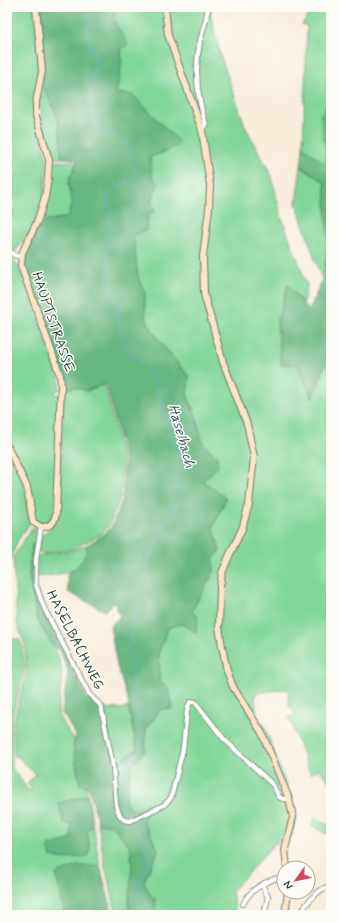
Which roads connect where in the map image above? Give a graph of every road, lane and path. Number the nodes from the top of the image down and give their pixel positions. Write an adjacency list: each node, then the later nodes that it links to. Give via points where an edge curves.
1 (36, 7): 6 (main road, HAUPTSTRASSE, via 42,71 36,116 49,160 48,178 38,222 24,246)
2 (165, 7): 4 (main road, via 168,35)
3 (208, 7): 4 (street, via 200,43 197,79 200,105 206,124)
4 (202, 130): 9 (main road, via 210,185 203,256 204,294 224,362 252,441 254,457 249,504 242,529 222,573 218,606 219,627 233,687 262,733)
5 (7, 248): 6 (street, via 14,255)
6 (21, 257): 8 (main road, HAUPTSTRASSE, via 23,273 60,375 61,385 56,513 52,523)
7 (7, 446): 8 (main road, via 27,487 33,522)
8 (41, 527): 9 (street, HASELBACHWEG, via 36,559 36,585 44,608 89,694 101,706 113,766 116,805 124,820 130,821 171,798 183,749 187,710 193,701 224,740 273,786 279,797)
9 (289, 799): 10 (main road, via 293,818 285,849)
10 (286, 860)
11 (276, 878): 12 (street)
12 (262, 885): 15 (street, via 246,897); 16 (street, via 268,897 265,910)
13 (331, 885): 18 (street, via 309,899)
14 (287, 900): 17 (main road)
15 (243, 904)
16 (270, 915)
17 (286, 915)
18 (300, 915)

